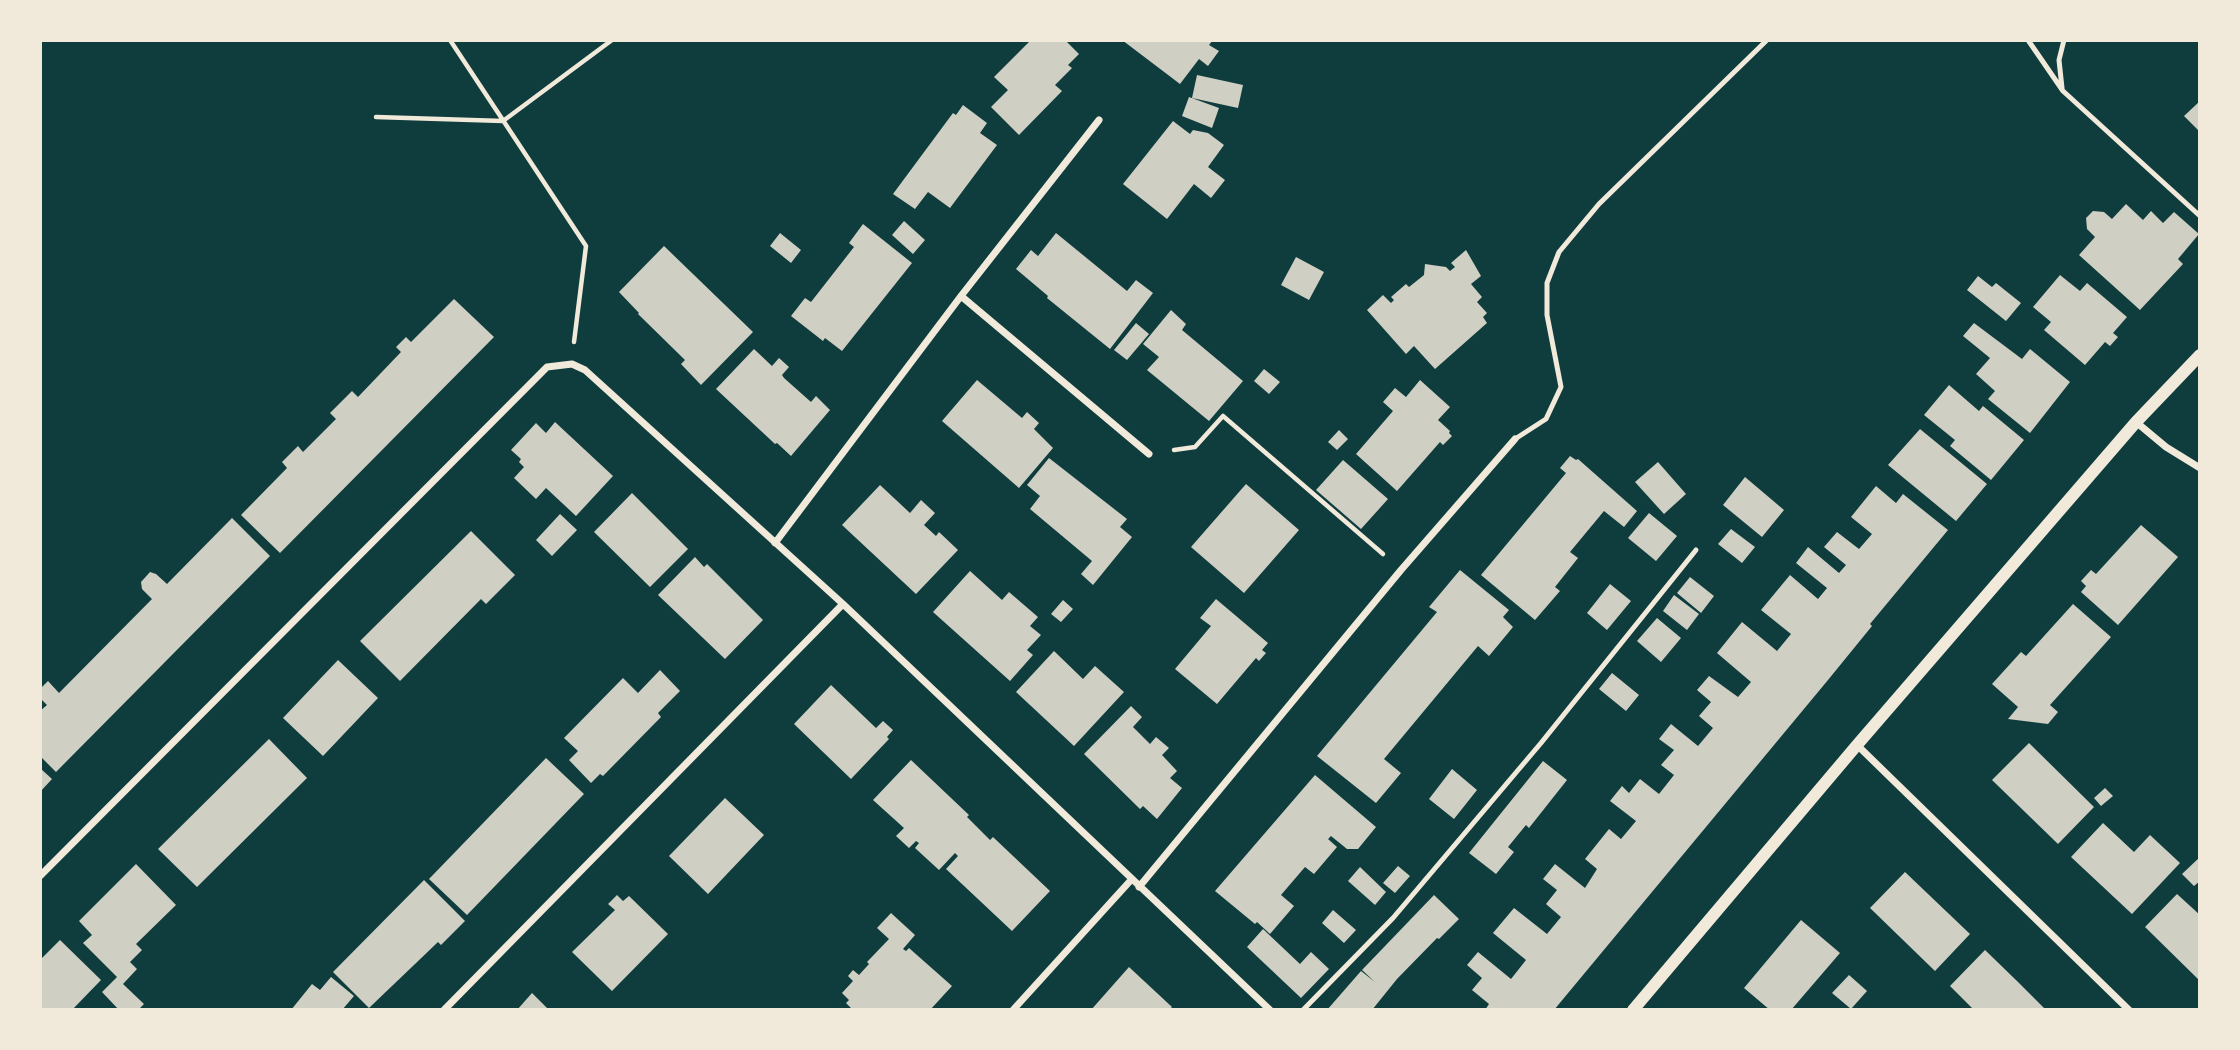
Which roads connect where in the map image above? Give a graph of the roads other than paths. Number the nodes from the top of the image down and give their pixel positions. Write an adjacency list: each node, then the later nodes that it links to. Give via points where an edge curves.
1 (1768, 40): 10 (lane, via 1599,204 1559,252 1548,283 1548,315 1561,387 1546,419)
2 (2028, 40): 4 (lane)
3 (2064, 40): 4 (lane, via 2059,60)
4 (2063, 91): 6 (lane)
5 (1099, 120): 7 (street)
6 (2200, 216)
7 (961, 296): 11 (street); 13 (street)
8 (2200, 355): 9 (street)
9 (2136, 422): 12 (street); 16 (street)
10 (1515, 439): 19 (street)
11 (1149, 454)
12 (2200, 468)
13 (775, 543): 15 (street); 17 (street, via 585,370 572,364 547,367)
14 (1696, 550): 23 (lane, via 1393,918)
15 (843, 604): 18 (street); 20 (street)
16 (1857, 745): 24 (street); 25 (street)
17 (40, 876)
18 (1131, 880): 19 (street); 21 (street)
19 (1139, 887): 22 (street)
20 (444, 1010)
21 (1013, 1010)
22 (1270, 1010)
23 (1303, 1010)
24 (1633, 1010)
25 (2129, 1010)

